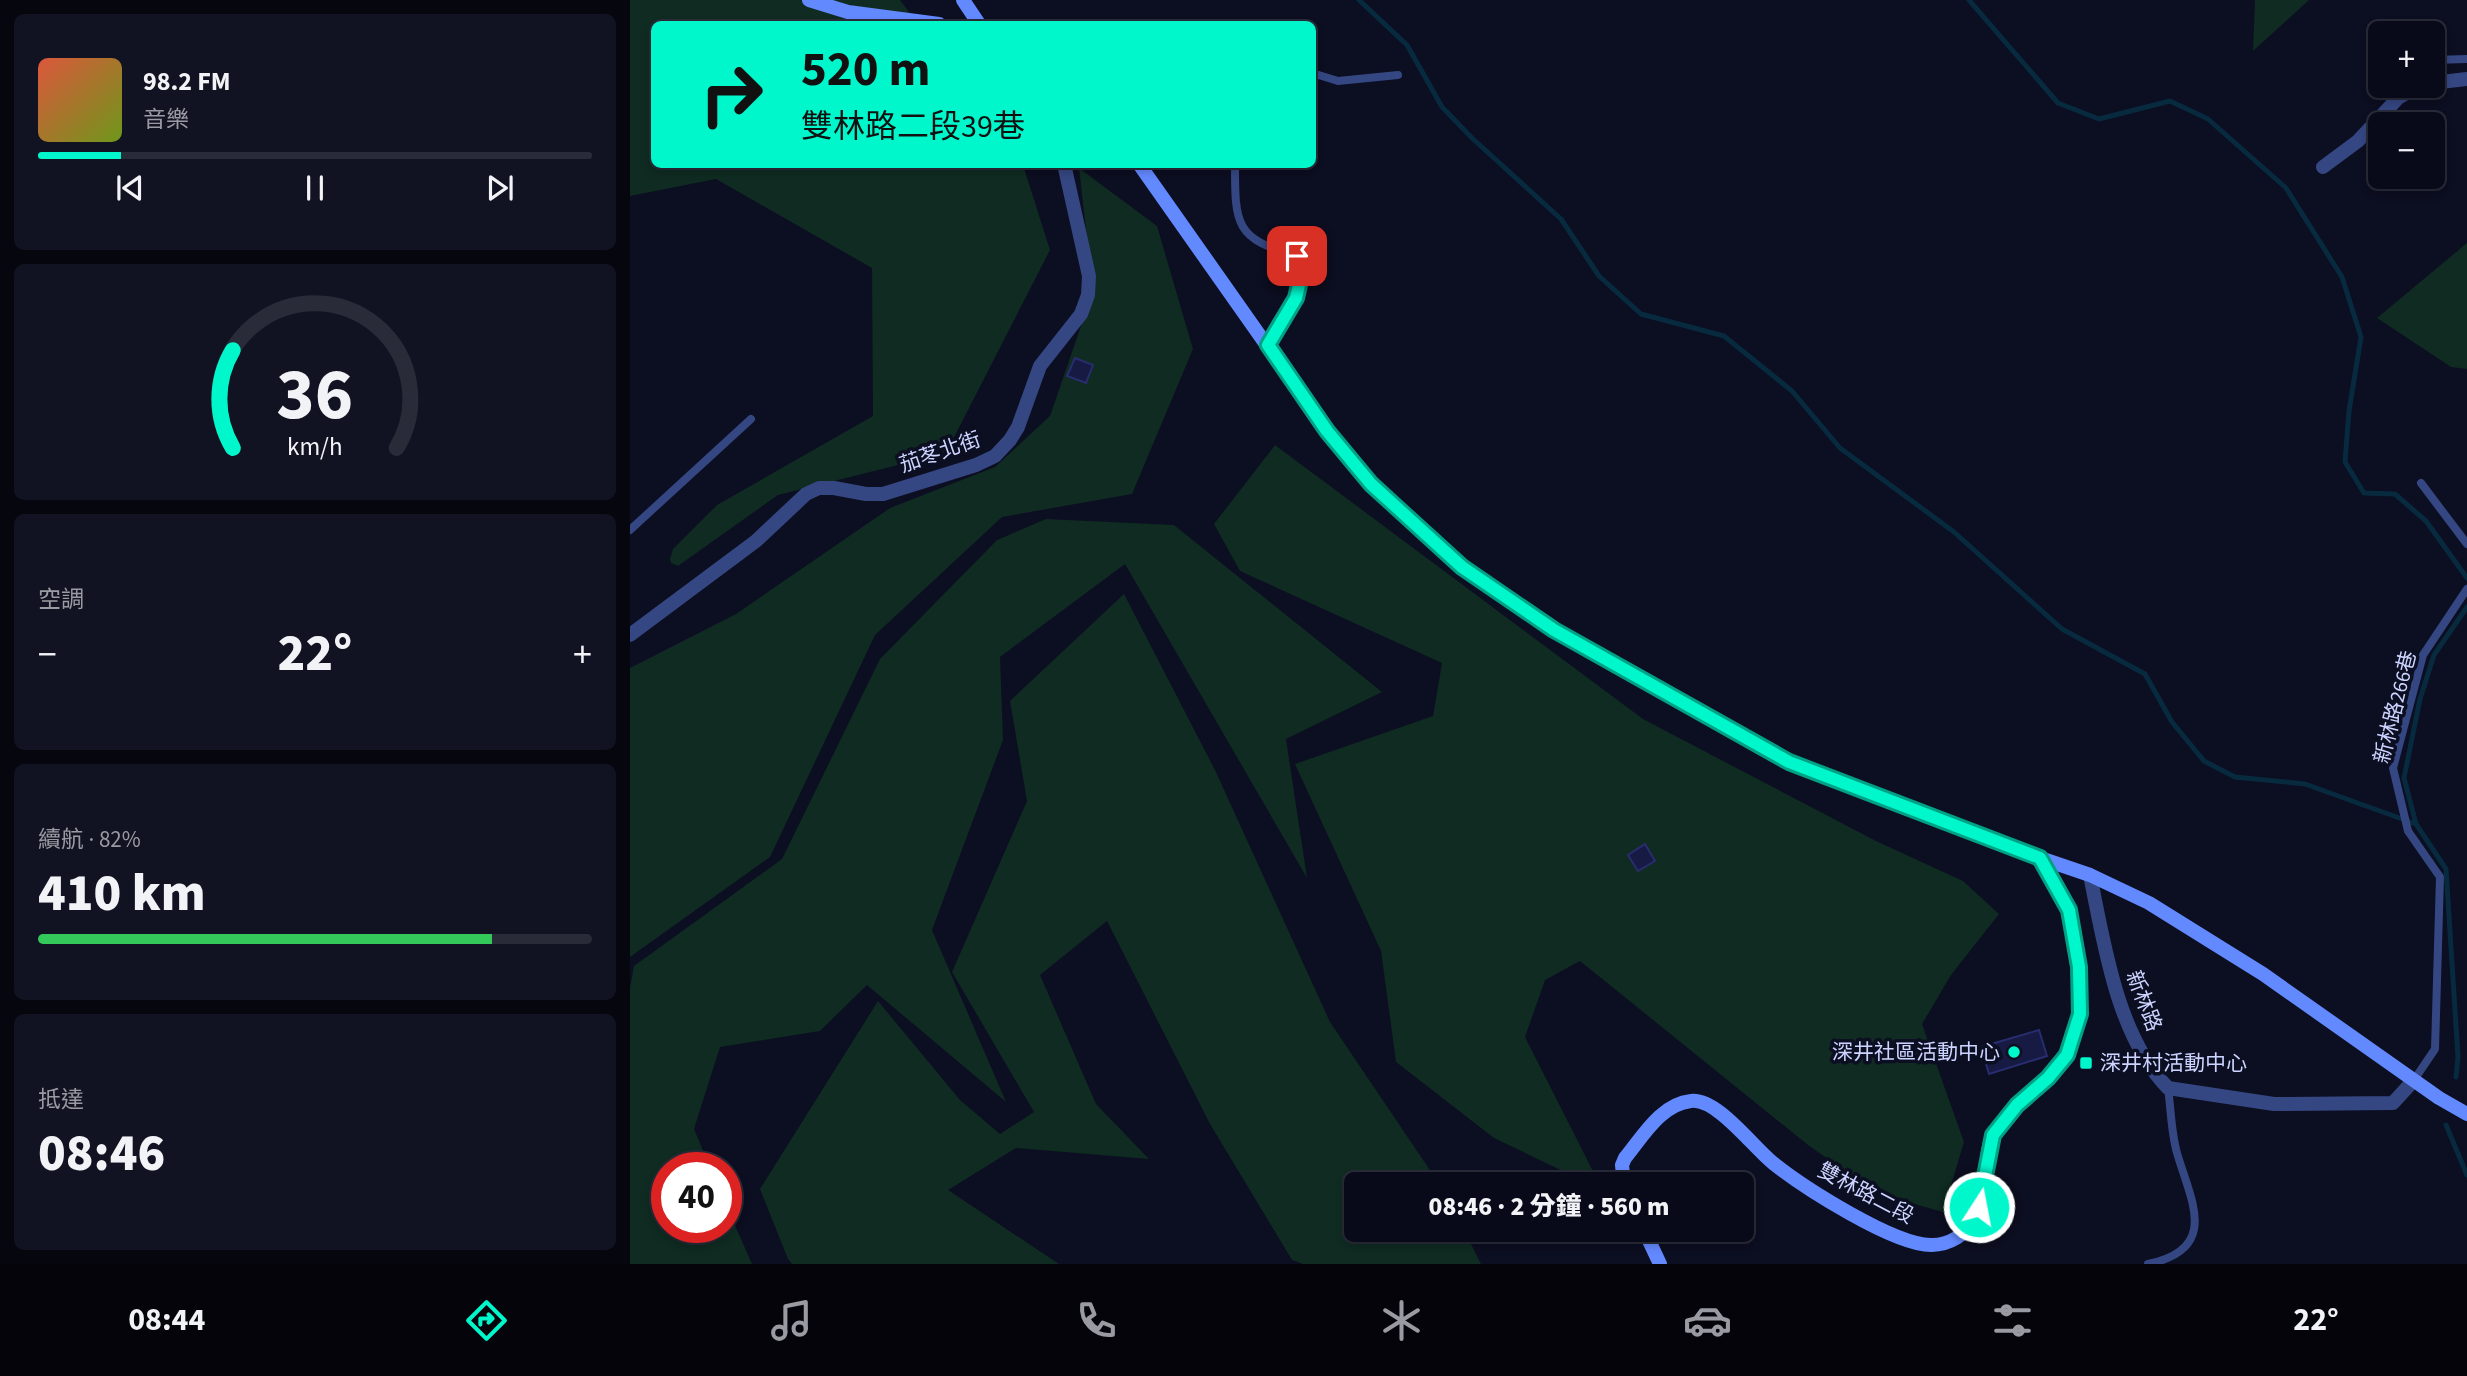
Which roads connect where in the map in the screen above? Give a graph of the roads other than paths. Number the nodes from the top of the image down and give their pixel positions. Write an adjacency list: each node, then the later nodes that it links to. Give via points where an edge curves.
1 (809, 0): 3 (street, via 848,12)
2 (963, 0): 4 (street)
3 (916, 21)
4 (977, 21)
5 (2467, 59): 6 (lane)
6 (2445, 60)
7 (1316, 74): 8 (lane, via 1338,81)
8 (1398, 75)
9 (2467, 79): 10 (street)
10 (2445, 82)
11 (2398, 98): 12 (street, via 2358,141)
12 (2323, 167)
13 (1065, 168): 22 (street, 茄苳北街, via 1089,276 1088,295 1081,314 1040,366 1010,440 995,456 976,465 883,494 834,488 806,494 756,541)
14 (1142, 168): 16 (street)
15 (1235, 168): 16 (lane, via 1235,207 1242,225 1256,242 1297,256 1300,262 1296,298)
16 (1268, 345): 23 (street, via 1327,431 1371,484 1462,567 1554,630 1789,762)
17 (751, 419): 19 (lane)
18 (2421, 483): 20 (lane)
19 (630, 530)
20 (2467, 544)
21 (2467, 589): 25 (lane, 新林路266巷, via 2423,655 2393,768 2408,831 2440,877 2435,1049)
22 (630, 635)
23 (2040, 858): 24 (street); 28 (street, 雙林路二段, via 2069,910 2079,967 2080,1014 2067,1055 1993,1135 1974,1221 1958,1238 1930,1245 1914,1242 1864,1220 1791,1177 1752,1145 1719,1109 1701,1101 1664,1111 1625,1158)
24 (2090, 875): 25 (street, via 2150,903 2263,974); 26 (street, 新林路, via 2110,974 2136,1040)
25 (2414, 1080): 26 (street, via 2393,1103 2274,1104); 27 (street)
26 (2168, 1088): 31 (lane, via 2176,1150 2196,1214 2190,1242 2181,1253)
27 (2467, 1114)
28 (1623, 1172)
29 (1650, 1242): 30 (street)
30 (1660, 1264)
31 (2148, 1264)

